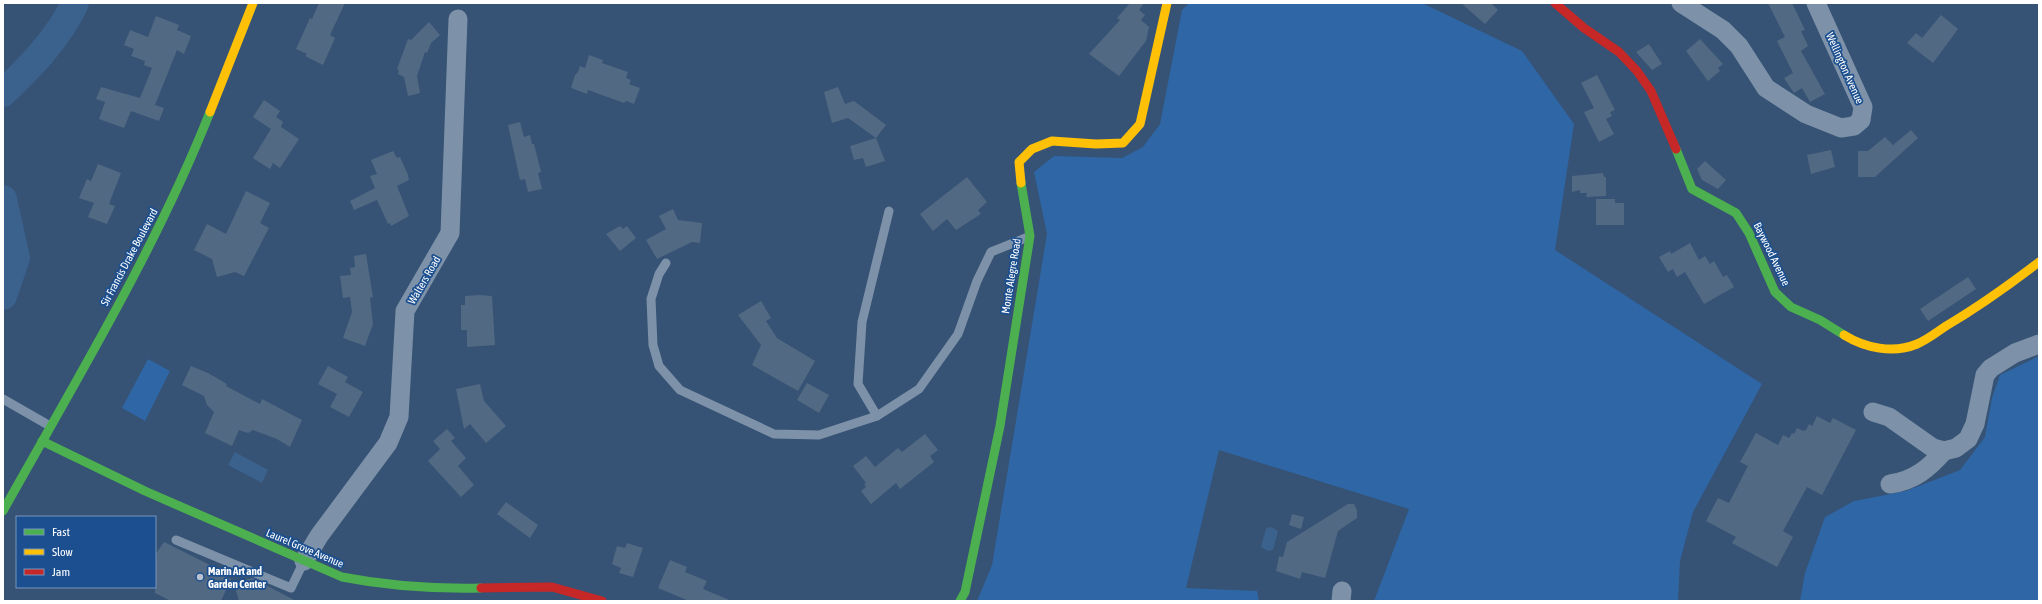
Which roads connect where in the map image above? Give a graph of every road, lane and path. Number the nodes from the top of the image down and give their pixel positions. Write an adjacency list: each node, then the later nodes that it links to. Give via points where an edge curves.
1 (253, 3): 15 (street, Sir Francis Drake Boulevard, via 171,203)
2 (1167, 3): 8 (street, Monte Alegre Road, via 1140,124 1123,142 1096,144 1052,141 1032,149 1019,162)
3 (1555, 3): 9 (street, Baywood Avenue, via 1618,52 1637,71 1662,114 1692,189 1736,213 1749,232 1775,292 1791,307 1820,320 1856,342 1880,349 1917,344 2016,281)
4 (1681, 3): 5 (street, Wellington Avenue, via 1723,30 1739,46 1766,88 1806,114 1841,128 1854,126 1861,120 1863,107)
5 (1816, 3)
6 (458, 19): 21 (street, Walters Road, via 450,233 405,311 399,417 388,443 319,536)
7 (888, 211): 14 (lane, via 862,322 858,384)
8 (1030, 236): 14 (lane, via 991,252 977,280 958,334 919,389); 23 (street, Monte Alegre Road, via 1000,426 965,592)
9 (2039, 262)
10 (666, 263): 14 (lane, via 651,299 653,345 659,366 680,390 774,434 819,435)
11 (2039, 344): 17 (street, via 2015,353 1991,368 1985,375 1975,424 1968,439 1956,448)
12 (3, 399): 15 (lane)
13 (1873, 412): 17 (street, via 1889,417 1933,448)
14 (877, 416)
15 (50, 426): 16 (street, Sir Francis Drake Boulevard)
16 (42, 441): 19 (street, Sir Francis Drake Boulevard); 21 (street, Laurel Grove Avenue, via 145,491)
17 (1944, 451): 18 (street, via 1927,469 1914,477 1901,483)
18 (1890, 484)
19 (3, 510)
20 (176, 540): 21 (lane, via 291,588)
21 (304, 561): 22 (street, Laurel Grove Avenue, via 342,577 377,584 436,589 552,587)
22 (602, 601)
23 (960, 601)

